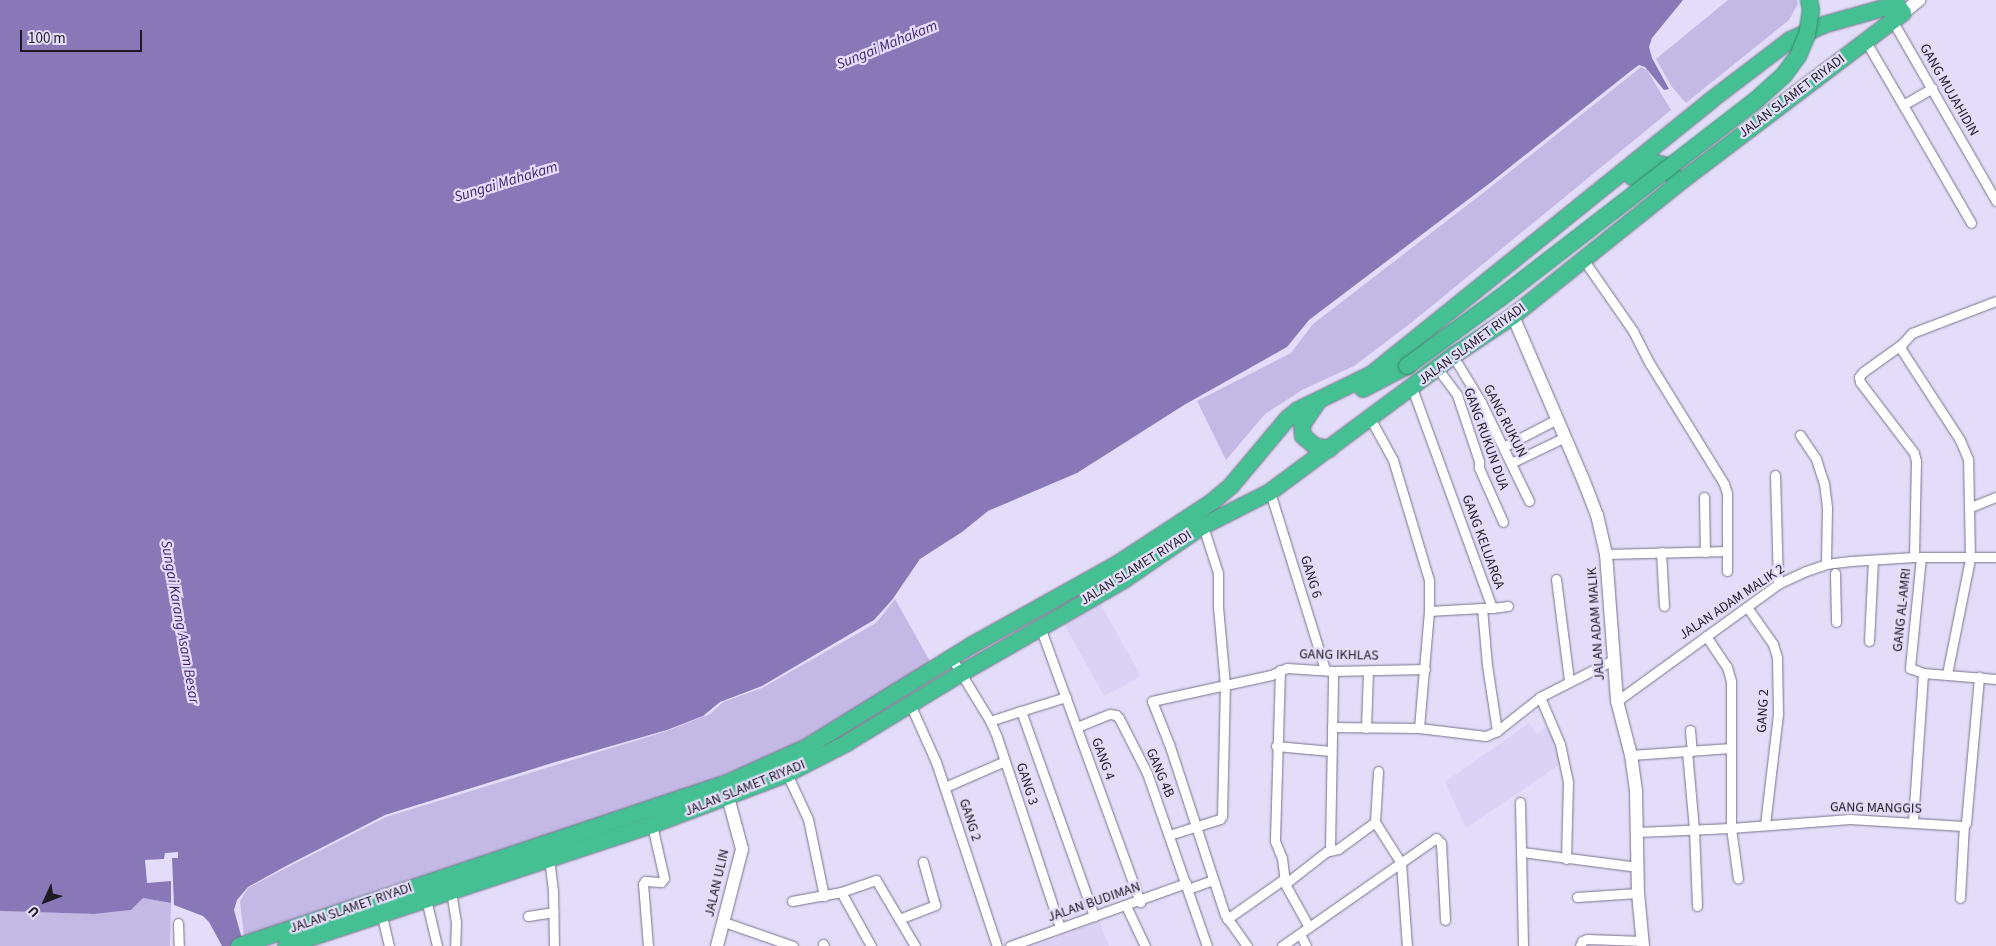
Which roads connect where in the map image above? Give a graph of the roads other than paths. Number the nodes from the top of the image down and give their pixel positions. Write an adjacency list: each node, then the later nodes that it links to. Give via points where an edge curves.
1 (1809, 0): 18 (highway, JALAN SLAMET RIYADI, bridge, via 1811,10 1807,36 1798,56 1784,75 1746,108 1407,366 1351,395)
2 (1919, 0): 3 (street)
3 (1896, 7): 4 (highway, JALAN SLAMET RIYADI); 5 (street, GANG MUJAHIDIN); 10 (highway, JALAN SLAMET RIYADI, via 1822,25 1790,40)
4 (1865, 40): 6 (street); 7 (highway, JALAN SLAMET RIYADI)
5 (1932, 88): 6 (street); 8 (street, GANG MUJAHIDIN)
6 (1903, 105): 9 (street)
7 (1675, 186): 10 (highway, via 1668,166 1649,165 1562,230); 11 (highway, JALAN SLAMET RIYADI)
8 (1996, 201)
9 (1971, 223)
10 (1540, 238): 18 (highway, JALAN SLAMET RIYADI, via 1372,374)
11 (1583, 259): 13 (highway, JALAN SLAMET RIYADI); 34 (street, via 1633,331 1724,484 1727,493)
12 (1996, 301): 14 (street, via 1925,327 1912,333)
13 (1513, 316): 15 (highway, JALAN SLAMET RIYADI); 20 (street, JALAN ADAM MALIK)
14 (1902, 344): 31 (street, via 1902,353 1964,448 1970,471); 38 (street, via 1859,377 1914,453)
15 (1454, 356): 16 (highway, JALAN SLAMET RIYADI); 23 (street, GANG RUKUN)
16 (1437, 368): 17 (highway, JALAN SLAMET RIYADI); 32 (street, GANG RUKUN DUA, via 1458,395 1479,468)
17 (1412, 388): 19 (highway, JALAN SLAMET RIYADI); 50 (street, GANG KELUARGA)
18 (1320, 399): 24 (highway, via 1305,418 1302,429 1306,441); 56 (highway, JALAN SLAMET RIYADI, via 1287,419 1231,486 1212,502 1116,565)
19 (1370, 418): 24 (highway, JALAN SLAMET RIYADI); 51 (street, via 1394,460 1404,490 1428,580)
20 (1557, 419): 22 (street, JALAN ADAM MALIK); 23 (street)
21 (1800, 435): 42 (street, via 1816,459 1824,483)
22 (1565, 437): 25 (street); 37 (street, JALAN ADAM MALIK, via 1597,515)
23 (1503, 447): 25 (street, GANG RUKUN)
24 (1330, 449): 27 (highway, JALAN SLAMET RIYADI)
25 (1511, 463): 30 (street, GANG RUKUN)
26 (1775, 475): 45 (street)
27 (1270, 492): 33 (highway, JALAN SLAMET RIYADI); 62 (street, GANG 6)
28 (1704, 497): 36 (street)
29 (1996, 497): 31 (street)
30 (1529, 500)
31 (1971, 507): 40 (street)
32 (1503, 522)
33 (1203, 526): 53 (highway, JALAN SLAMET RIYADI, via 1124,580); 70 (street, via 1218,573)
34 (1727, 551): 36 (street); 43 (street)
35 (1661, 552): 36 (street); 37 (street); 47 (street)
36 (1704, 552)
37 (1606, 554): 58 (street, JALAN ADAM MALIK)
38 (1918, 557): 40 (street, JALAN ADAM MALIK 2); 41 (street, JALAN ADAM MALIK 2); 64 (street, GANG AL-AMRI, via 1910,666)
39 (1996, 557): 40 (street, JALAN ADAM MALIK 2)
40 (1970, 558): 66 (street)
41 (1873, 560): 42 (street, JALAN ADAM MALIK 2); 55 (street)
42 (1833, 567): 45 (street, JALAN ADAM MALIK 2, via 1806,571); 52 (street)
43 (1727, 571)
44 (1556, 579): 69 (street)
45 (1778, 584): 48 (street, JALAN ADAM MALIK 2)
46 (1508, 606): 50 (street)
47 (1664, 606)
48 (1747, 607): 54 (street, JALAN ADAM MALIK 2); 96 (street, GANG 2, via 1776,649 1778,714)
49 (1482, 608): 50 (street, GANG KELUARGA); 51 (street); 82 (street, GANG KELUARGA)
50 (1492, 608)
51 (1429, 611): 60 (street)
52 (1836, 622)
53 (1040, 627): 59 (highway, JALAN SLAMET RIYADI); 71 (street, GANG 4)
54 (1706, 636): 73 (street, JALAN ADAM MALIK 2); 84 (street, via 1727,667 1731,681)
55 (1869, 641)
56 (972, 644): 57 (highway, JALAN SLAMET RIYADI); 59 (highway)
57 (951, 657): 65 (street, GANG 3); 100 (highway, JALAN SLAMET RIYADI, via 807,747)
58 (1613, 660): 69 (street); 73 (street, JALAN ADAM MALIK)
59 (980, 662): 65 (highway, JALAN SLAMET RIYADI)
60 (1425, 669): 63 (street, GANG IKHLAS); 80 (street)
61 (1280, 670): 62 (street, GANG IKHLAS); 70 (street, GANG IKHLAS); 83 (street)
62 (1329, 670): 63 (street, GANG IKHLAS); 78 (street, GANG 6)
63 (1368, 671): 79 (street)
64 (1923, 673): 66 (street); 94 (street)
65 (960, 674): 74 (highway, JALAN SLAMET RIYADI); 76 (street, GANG 3)
66 (1948, 674): 67 (street)
67 (1978, 677): 68 (street); 98 (street)
68 (1996, 679)
69 (1569, 681): 72 (street)
70 (1225, 685): 99 (street, via 1222,816); 99 (street, GANG IKHLAS, via 1152,701)
71 (1066, 697): 75 (street); 77 (street, GANG 4)
72 (1540, 697): 82 (street); 108 (street, via 1560,744 1568,782)
73 (1617, 701): 87 (street, JALAN ADAM MALIK)
74 (910, 704): 90 (highway, JALAN SLAMET RIYADI, via 847,743); 91 (street, GANG 2)
75 (1021, 712): 76 (street); 130 (street)
76 (990, 721): 88 (street, GANG 3)
77 (1077, 727): 104 (street, GANG 4B, via 1110,714 1119,718 1147,773); 124 (street, GANG 4)
78 (1332, 727): 79 (street); 85 (street, GANG 6)
79 (1366, 728): 80 (street)
80 (1419, 728): 82 (street, via 1486,736)
81 (1690, 730): 86 (street)
82 (1497, 731)
83 (1276, 746): 85 (street); 114 (street, via 1275,841 1282,858)
84 (1731, 748): 86 (street); 101 (street)
85 (1331, 751): 105 (street, GANG 6)
86 (1690, 751): 87 (street); 102 (street)
87 (1631, 755): 103 (street, JALAN ADAM MALIK)
88 (1005, 761): 91 (street); 137 (street, GANG 3)
89 (1378, 772): 95 (street)
90 (787, 774): 92 (highway, JALAN SLAMET RIYADI); 119 (street, via 809,824)
91 (945, 788): 154 (street, GANG 2)
92 (728, 797): 97 (highway, JALAN SLAMET RIYADI); 134 (street, JALAN ULIN, via 742,849)
93 (1520, 802): 106 (street)
94 (1913, 821): 96 (street, GANG MANGGIS, via 1850,819); 98 (street, GANG MANGGIS)
95 (1375, 822): 105 (street, via 1338,849); 110 (street)
96 (1765, 824): 101 (street, GANG MANGGIS)
97 (652, 825): 100 (highway, JALAN SLAMET RIYADI); 149 (street, via 664,878 662,882 645,881 642,884)
98 (1964, 825): 121 (street)
99 (1196, 826): 104 (street); 113 (street)
100 (618, 828): 107 (highway, JALAN SLAMET RIYADI); 143 (highway, JALAN SLAMET RIYADI)
101 (1731, 828): 102 (street, GANG MANGGIS); 112 (street)
102 (1694, 830): 103 (street, GANG MANGGIS); 126 (street)
103 (1638, 832): 111 (street, JALAN ADAM MALIK)
104 (1169, 835): 115 (street, GANG 4B)
105 (1330, 850): 114 (street)
106 (1522, 852): 108 (street); 162 (street)
107 (550, 858): 116 (highway, JALAN SLAMET RIYADI); 127 (street)
108 (1566, 859): 111 (street)
109 (923, 862): 132 (street, via 936,904)
110 (1401, 863): 133 (street, via 1436,838 1440,839); 136 (street); 161 (street)
111 (1638, 867): 118 (street, JALAN ADAM MALIK)
112 (1738, 879)
113 (1213, 880): 115 (street, JALAN BUDIMAN); 131 (street)
114 (1284, 882): 131 (street); 136 (street)
115 (1187, 886): 124 (street, JALAN BUDIMAN); 157 (street, GANG 4B)
116 (451, 891): 122 (highway, JALAN SLAMET RIYADI); 147 (street, via 456,922)
117 (841, 892): 119 (street); 132 (street, via 876,880); 152 (street)
118 (1638, 893): 120 (street); 141 (street, JALAN ADAM MALIK)
119 (824, 896): 123 (street)
120 (1577, 897)
121 (1960, 898)
122 (426, 899): 128 (highway, JALAN SLAMET RIYADI); 146 (street)
123 (792, 901)
124 (1140, 902): 125 (street, JALAN BUDIMAN)
125 (1126, 906): 130 (street, JALAN BUDIMAN); 156 (street)
126 (1697, 906)
127 (554, 912): 129 (street); 148 (street)
128 (382, 916): 139 (highway, JALAN SLAMET RIYADI); 145 (street)
129 (528, 916)
130 (1094, 916): 137 (street, JALAN BUDIMAN)
131 (1227, 918): 158 (street)
132 (900, 919): 153 (street)
133 (1445, 920)
134 (724, 922): 140 (street); 150 (street, JALAN ULIN)
135 (178, 923): 142 (street)
136 (1309, 927): 138 (street)
137 (1060, 928): 155 (street, JALAN BUDIMAN)
138 (1300, 934): 159 (street); 160 (street)
139 (319, 940): 144 (highway, JALAN SLAMET RIYADI)
140 (769, 942): 151 (street)
141 (1643, 943): 163 (street, via 1587,939)
142 (179, 946)
143 (239, 946)
144 (286, 946)
145 (389, 946)
146 (438, 946)
147 (455, 946)
148 (554, 946)
149 (648, 946)
150 (717, 946)
151 (793, 946)
152 (871, 946)
153 (915, 946)
154 (997, 946)
155 (1010, 946)
156 (1145, 946)
157 (1207, 946)
158 (1247, 946)
159 (1282, 946)
160 (1306, 946)
161 (1407, 946)
162 (1523, 946)
163 (1580, 946)

